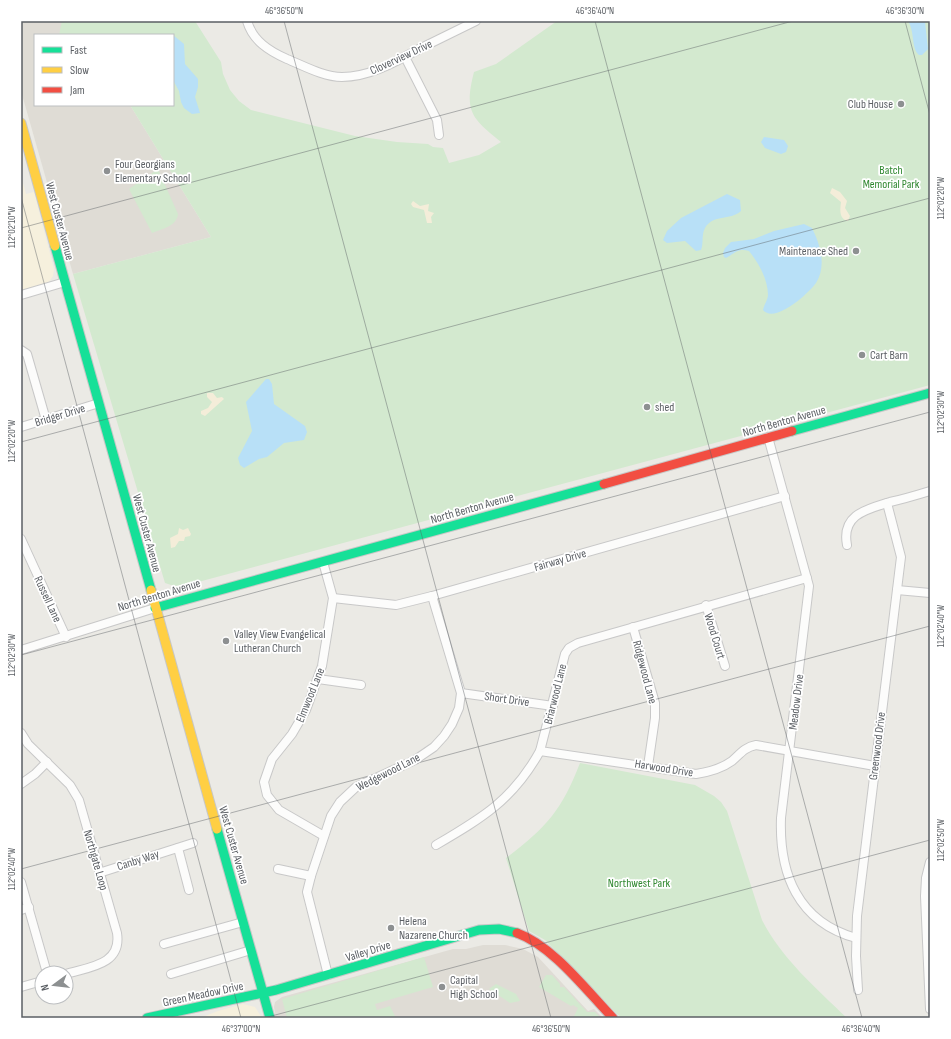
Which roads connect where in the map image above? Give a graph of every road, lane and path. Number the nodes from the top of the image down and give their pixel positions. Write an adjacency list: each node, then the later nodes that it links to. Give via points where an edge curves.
1 (247, 21): 3 (street, Cloverview Drive, via 256,40 267,49 330,75 341,77 365,74)
2 (476, 21): 3 (street, Cloverview Drive)
3 (405, 57): 5 (street, via 436,120)
4 (21, 123): 6 (main road, West Custer Avenue)
5 (439, 135)
6 (65, 282): 7 (street); 10 (main road, West Custer Avenue)
7 (21, 295)
8 (21, 350): 11 (street, via 27,354)
9 (930, 393): 13 (main road, North Benton Avenue)
10 (99, 403): 11 (street, Bridger Drive); 26 (main road, West Custer Avenue)
11 (46, 420): 12 (street, Bridger Drive)
12 (21, 427)
13 (768, 437): 15 (street, Meadow Drive); 19 (main road, North Benton Avenue)
14 (930, 491): 16 (street)
15 (785, 496): 20 (street, Meadow Drive); 23 (street, Fairway Drive)
16 (887, 503): 18 (street, via 865,510 853,518 847,531); 21 (street, Greenwood Drive, via 901,552)
17 (21, 539): 28 (street, Russell Lane)
18 (848, 545)
19 (323, 562): 24 (street, Elmwood Lane); 26 (main road, North Benton Avenue)
20 (807, 578): 25 (street, Briarwood Lane); 37 (street, Meadow Drive, via 809,586)
21 (897, 590): 22 (street); 40 (street, Greenwood Drive)
22 (930, 594)
23 (432, 596): 24 (street, Fairway Drive, via 396,604); 33 (street, Wedgewood Lane)
24 (333, 598): 31 (street, Elmwood Lane)
25 (706, 605): 27 (street, Briarwood Lane); 30 (street, Wood Court)
26 (155, 608): 28 (street, North Benton Avenue); 54 (main road, West Custer Avenue)
27 (633, 627): 34 (street, Briarwood Lane, via 578,643 570,648 565,654); 39 (street, Ridgewood Lane, via 655,708)
28 (66, 637): 29 (street, North Benton Avenue)
29 (21, 650)
30 (725, 666)
31 (318, 678): 32 (street); 42 (street, Elmwood Lane, via 306,710 292,734 272,759 264,782 267,795 279,810)
32 (361, 685)
33 (461, 693): 34 (street, Short Drive); 42 (street, Wedgewood Lane, via 459,708 444,736 434,747 414,760 356,787 340,802 331,816)
34 (553, 706): 36 (street, Briarwood Lane)
35 (21, 733): 38 (street, Northgate Loop)
36 (540, 751): 39 (street, Harwood Drive); 44 (street, Briarwood Lane, via 523,779 500,803)
37 (790, 751): 39 (street, Harwood Drive, via 752,746 740,752 725,766 705,773 688,773); 40 (street, Harwood Drive); 55 (street, Meadow Drive, via 781,832 787,873 795,892 814,916 835,930)
38 (46, 762): 41 (street); 48 (street, Northgate Loop, via 70,785 78,800)
39 (648, 766)
40 (875, 766): 55 (street, Greenwood Drive)
41 (21, 784)
42 (324, 836): 49 (street, Wedgewood Lane)
43 (192, 844): 45 (street, Canby Way)
44 (436, 845)
45 (178, 848): 48 (street, Canby Way); 52 (street)
46 (930, 862): 50 (street)
47 (278, 869): 49 (street)
48 (99, 873): 60 (street, Northgate Loop, via 118,943 111,957 100,964)
49 (310, 876): 62 (street, Wedgewood Lane, via 307,897)
50 (928, 879): 58 (street)
51 (21, 882): 53 (street)
52 (190, 890)
53 (25, 909): 59 (street)
54 (243, 922): 56 (street); 57 (main road, West Custer Avenue)
55 (856, 938): 65 (street, Greenwood Drive)
56 (164, 944)
57 (251, 950): 61 (street); 66 (main road, West Custer Avenue)
58 (929, 951): 67 (street)
59 (44, 965)
60 (74, 972)
61 (170, 974)
62 (328, 975): 66 (main road, Valley Drive); 71 (main road, Valley Drive, via 479,930 502,929 526,935 546,947)
63 (34, 983): 64 (street)
64 (21, 987)
65 (858, 990)
66 (263, 993): 68 (main road, Green Meadow Drive); 70 (main road, West Custer Avenue)
67 (930, 1009)
68 (170, 1015): 69 (main road, Green Meadow Drive)
69 (147, 1018)
70 (270, 1018)
71 (613, 1018)

